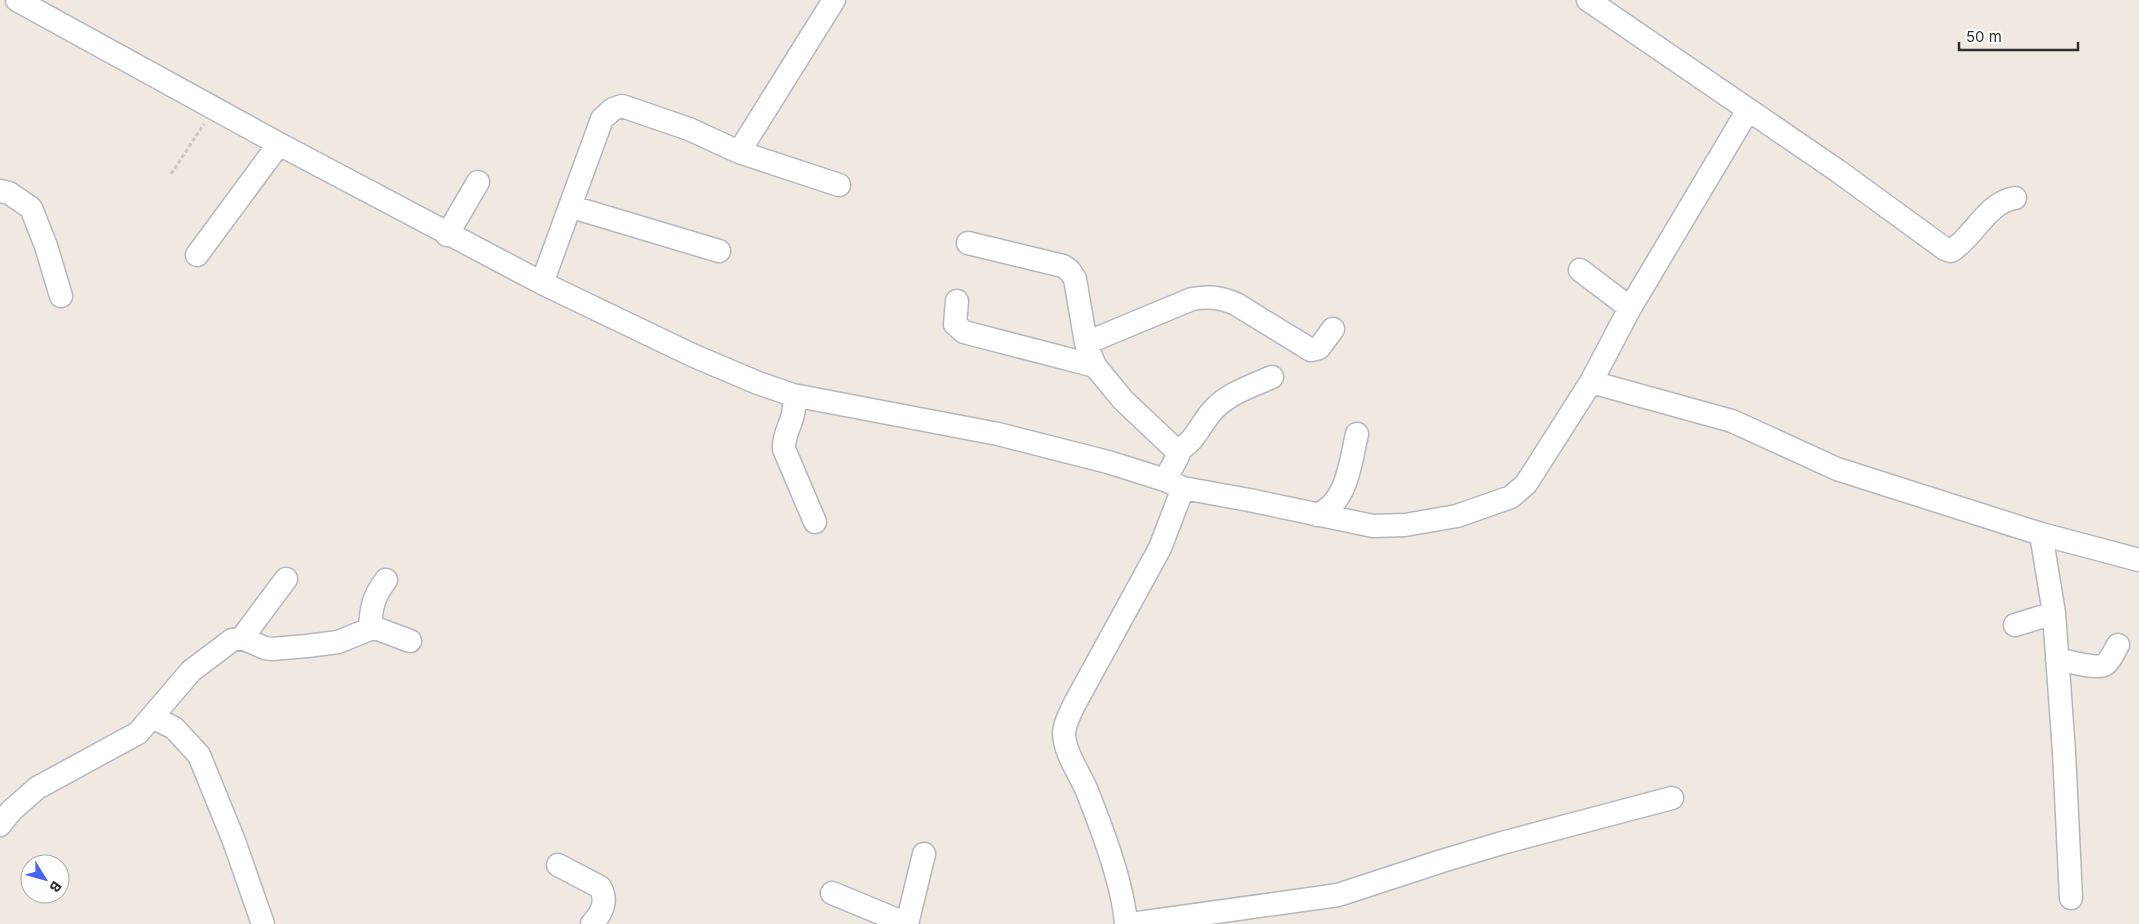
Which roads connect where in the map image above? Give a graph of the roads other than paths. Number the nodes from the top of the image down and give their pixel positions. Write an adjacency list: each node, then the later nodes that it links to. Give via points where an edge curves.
1 (17, 0): 5 (street)
2 (834, 0): 6 (street)
3 (1588, 0): 4 (street)
4 (1748, 110): 10 (street, via 1838,170 1944,249 1951,251 1962,244 1998,203); 20 (street)
5 (279, 144): 12 (street); 15 (street)
6 (739, 152): 8 (street); 11 (street, via 689,129 622,106 602,119)
7 (478, 182): 12 (street)
8 (840, 185)
9 (0, 191): 18 (street, via 9,193 31,208)
10 (2015, 198)
11 (572, 207): 14 (street); 17 (street)
12 (447, 235): 17 (street)
13 (968, 243): 22 (street, via 1063,266 1070,271 1075,280)
14 (718, 251)
15 (197, 255)
16 (1580, 270): 20 (street)
17 (542, 284): 26 (street, via 692,355)
18 (61, 296)
19 (956, 301): 23 (street, via 955,324 964,332)
20 (1630, 308): 25 (street)
21 (1333, 329): 22 (street, via 1321,346 1311,350 1236,304 1206,297 1192,299)
22 (1086, 343): 23 (street)
23 (1095, 366): 28 (street, via 1123,400)
24 (1272, 377): 28 (street, via 1224,400 1206,417 1192,441)
25 (1591, 382): 30 (street, via 1526,484 1511,497 1457,516 1405,525 1373,526); 32 (street, via 1732,421 1837,469)
26 (793, 395): 29 (street, via 998,434 1108,462); 31 (street, via 794,412 784,449)
27 (1357, 434): 30 (street, via 1343,489 1335,504)
28 (1177, 451): 29 (street)
29 (1174, 484): 30 (street); 53 (street, via 1160,548 1074,705 1064,734 1117,880 1125,906)
30 (1317, 515)
31 (815, 522)
32 (2041, 534): 33 (street); 36 (street)
33 (2139, 560)
34 (286, 579): 39 (street)
35 (386, 580): 38 (street, via 375,595)
36 (2054, 613): 37 (street); 42 (street)
37 (2015, 625)
38 (370, 629): 39 (street, via 338,642 272,649); 40 (street)
39 (242, 638): 43 (street, via 222,646 191,671)
40 (410, 641)
41 (2118, 645): 42 (street, via 2104,665)
42 (2057, 659): 49 (street)
43 (152, 717): 45 (street, via 138,733 37,788); 50 (street, via 174,728 199,755)
44 (1672, 798): 54 (street, via 1485,848 1338,895)
45 (0, 825)
46 (924, 854): 52 (street)
47 (558, 865): 51 (street, via 600,887 604,905)
48 (832, 893): 52 (street)
49 (2071, 898)
50 (263, 924)
51 (592, 924)
52 (907, 924)
53 (1126, 924)
54 (1131, 924)

